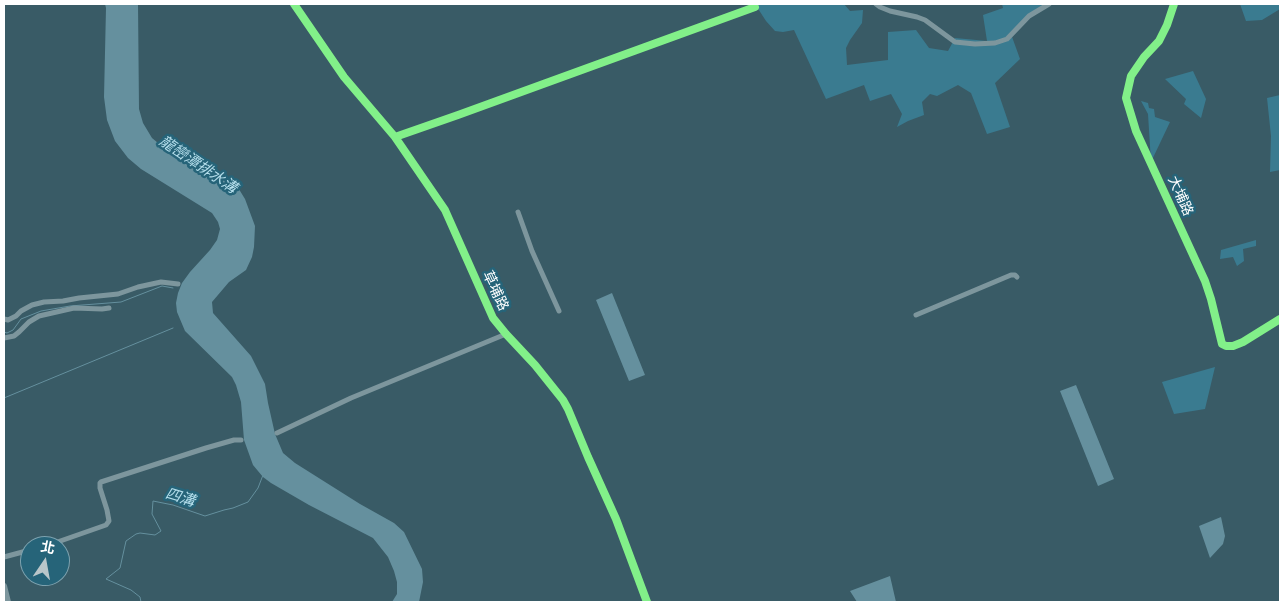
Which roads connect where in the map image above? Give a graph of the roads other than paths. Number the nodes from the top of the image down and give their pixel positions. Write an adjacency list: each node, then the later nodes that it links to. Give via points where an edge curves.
1 (294, 4): 6 (street, 草埔路, via 344,77)
2 (876, 4): 3 (street, via 925,20 955,42 975,44 1007,39 1029,16)
3 (1049, 4)
4 (1174, 4): 14 (street, 大埔路, via 1159,41 1131,76 1126,98 1136,131 1205,281 1222,344 1233,346 1243,342)
5 (755, 7): 6 (street)
6 (394, 137): 15 (street, 草埔路, via 445,210 493,318)
7 (518, 212): 11 (street)
8 (1017, 277): 12 (street, via 1011,275)
9 (178, 284): 13 (street, via 161,282 118,294 44,302)
10 (109, 308): 16 (street, via 74,308 39,316 14,336)
11 (559, 311)
12 (916, 315)
13 (4, 319)
14 (1280, 319)
15 (506, 334): 17 (street, via 351,398); 24 (street, 草埔路, via 535,365 568,409 616,519)
16 (4, 338)
17 (277, 433)
18 (241, 440): 19 (street, via 101,482 109,521 106,525)
19 (70, 538)
20 (20, 553): 21 (street)
21 (4, 557)
22 (4, 586): 23 (street)
23 (8, 602)
24 (647, 602)

